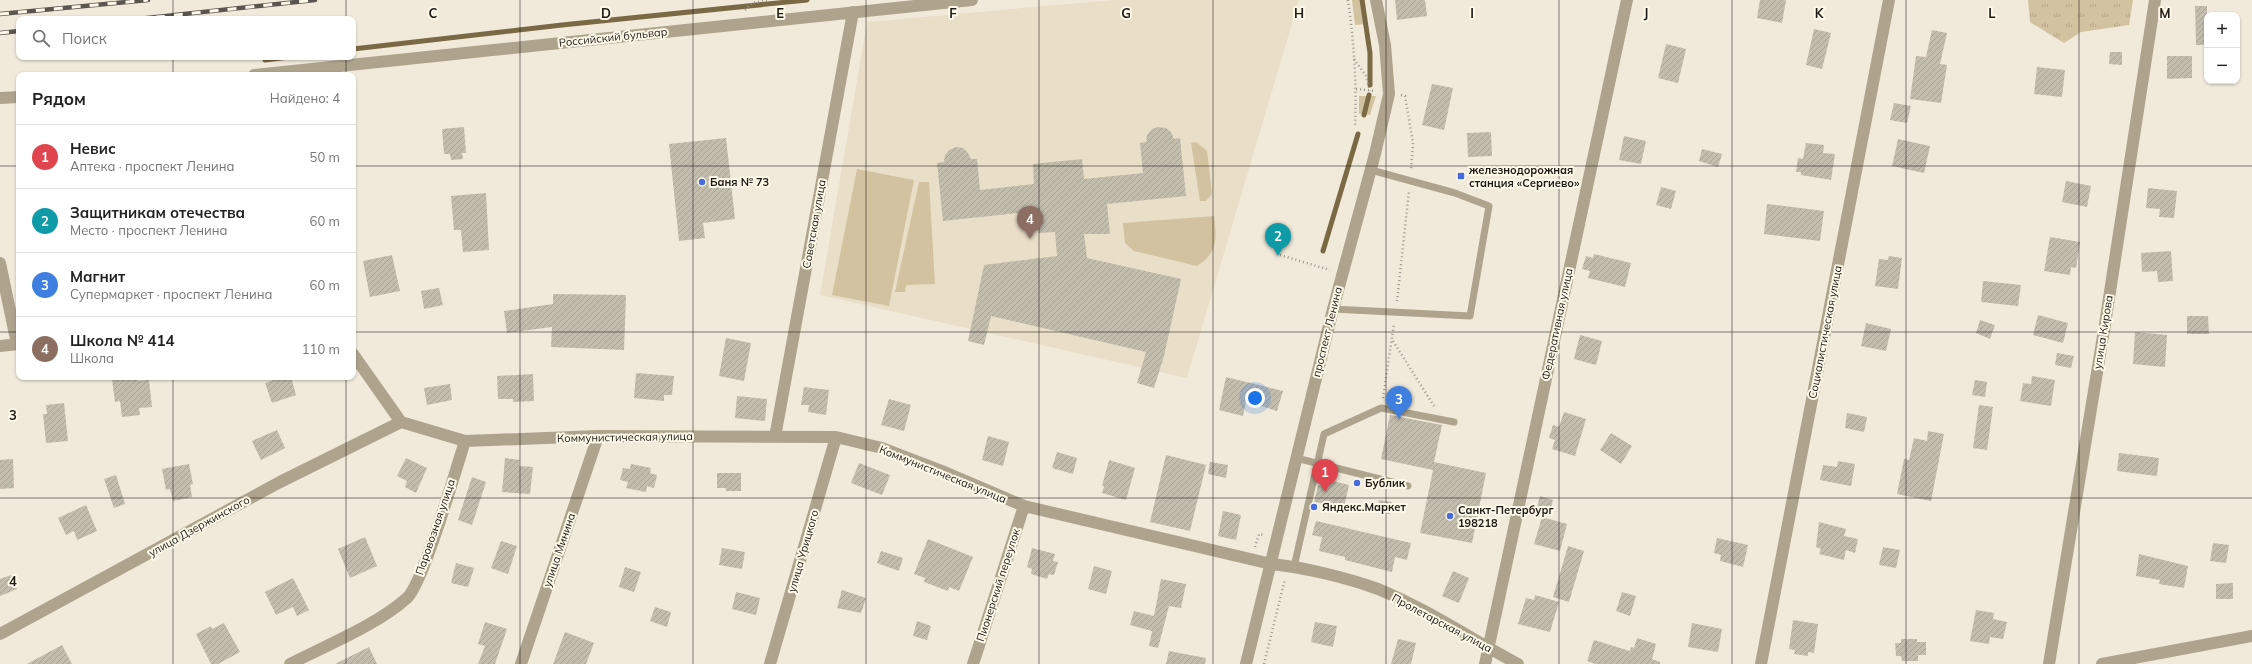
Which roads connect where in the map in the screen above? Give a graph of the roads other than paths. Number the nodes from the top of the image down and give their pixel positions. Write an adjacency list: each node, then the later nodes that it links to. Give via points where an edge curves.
1 (972, 0): 6 (street, Российский бульвар)
2 (1376, 0): 10 (street, проспект Ленина, via 1385,45 1389,94)
3 (1627, 0): 31 (street, Федеративная улица)
4 (1889, 0): 39 (street, Социалистическая улица)
5 (2155, 0): 40 (street, улица Кирова)
6 (853, 12): 7 (street, Российский бульвар); 20 (street, Советская улица)
7 (283, 72)
8 (16, 97): 9 (street)
9 (0, 98)
10 (1371, 170): 12 (street, проспект Ленина); 12 (lane, via 1455,193 1489,206 1470,316)
11 (0, 263): 13 (street)
12 (1333, 309): 23 (street, проспект Ленина)
13 (16, 335)
14 (16, 344): 15 (street)
15 (0, 346)
16 (356, 358): 17 (street)
17 (401, 422): 22 (street, Коммунистическая улица); 29 (street, улица Дзержинского, via 280,482)
18 (1454, 422): 24 (lane, via 1381,408 1324,434)
19 (598, 436): 20 (street, Коммунистическая улица); 22 (street, Коммунистическая улица); 33 (street, улица Минина)
20 (775, 437): 21 (street, Коммунистическая улица)
21 (836, 437): 26 (street, Коммунистическая улица, via 895,453); 34 (street, улица Урицкого)
22 (465, 441): 32 (street, Паровозная улица, via 423,567 408,598 370,623)
23 (1296, 458): 24 (lane); 27 (street, проспект Ленина)
24 (1317, 463): 25 (lane); 28 (lane)
25 (1408, 486)
26 (1024, 506): 27 (street, Коммунистическая улица); 35 (street, Пионерский переулок)
27 (1271, 564): 28 (street, Пролетарская улица); 36 (street, проспект Ленина)
28 (1294, 567): 31 (street, Пролетарская улица, via 1377,589 1421,610)
29 (0, 634)
30 (2252, 636): 41 (street)
31 (1488, 648): 37 (street, Федеративная улица); 38 (street, Пролетарская улица)
32 (290, 664)
33 (521, 664)
34 (770, 664)
35 (973, 664)
36 (1246, 664)
37 (1485, 664)
38 (1518, 664)
39 (1761, 664)
40 (2049, 664)
41 (2102, 664)

